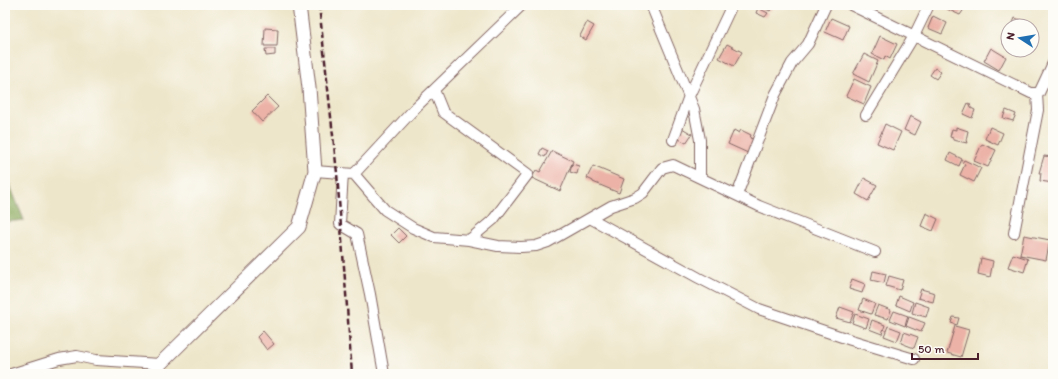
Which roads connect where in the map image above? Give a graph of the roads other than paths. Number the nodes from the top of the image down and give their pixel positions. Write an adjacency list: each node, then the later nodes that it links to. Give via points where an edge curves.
1 (299, 5): 15 (main road)
2 (522, 5): 10 (street)
3 (650, 5): 12 (street)
4 (732, 5): 12 (street)
5 (826, 5): 18 (street, via 808,44 792,63 775,94)
6 (851, 5): 8 (street)
7 (929, 5): 8 (street)
8 (914, 36): 11 (street); 13 (street)
9 (1053, 63): 11 (street, via 1042,89)
10 (434, 90): 16 (street); 21 (street, via 443,112 528,174 493,220)
11 (1036, 94): 20 (street, via 1038,110)
12 (689, 96): 14 (street); 17 (street, via 700,140)
13 (866, 115)
14 (672, 140)
15 (315, 171): 16 (street); 24 (main road, via 299,227)
16 (348, 173): 21 (street, via 385,210 413,228 434,237); 26 (street, via 340,224 357,234)
17 (700, 177): 18 (street); 19 (street, via 679,166 666,165 635,198 611,206)
18 (737, 195): 22 (street, via 758,206)
19 (590, 218): 21 (street, via 536,246 498,246); 23 (street, via 759,309)
20 (1014, 234)
21 (469, 240)
22 (874, 252)
23 (914, 359)
24 (158, 369): 25 (street, via 76,356)
25 (11, 374)
26 (384, 374)

